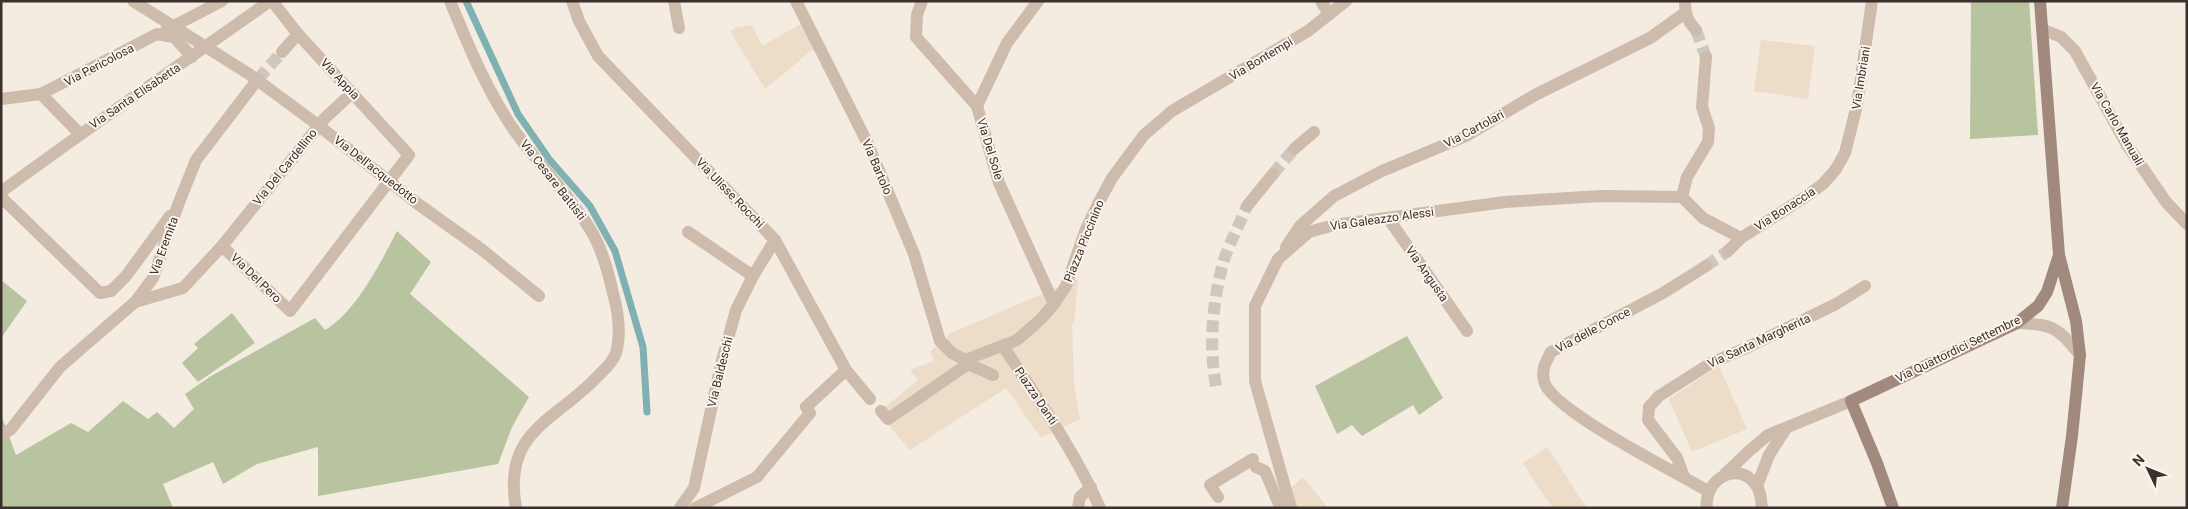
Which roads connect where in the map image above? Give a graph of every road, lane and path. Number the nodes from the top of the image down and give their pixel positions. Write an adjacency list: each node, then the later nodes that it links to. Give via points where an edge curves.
1 (133, 1): 52 (street, Via Dell'acquedotto, bridge, via 248,74 482,249)
2 (222, 1): 19 (street, Via Pericolosa)
3 (271, 1): 20 (street, Via Appia); 22 (street, Via Santa Elisabetta)
4 (450, 1): 74 (street, Via Cesare Battisti, via 496,101 591,230 602,254 619,315 617,350 611,362 590,386 535,430 519,453 514,477)
5 (572, 1): 44 (street, Via Ulisse Rocchi, via 598,56)
6 (674, 1): 16 (street)
7 (796, 1): 60 (street, Via Bartolo, via 867,142 904,228 940,341)
8 (922, 1): 28 (street, via 917,14 916,37)
9 (1038, 1): 28 (street, Via Del Sole, via 1007,42)
10 (1322, 1): 15 (street)
11 (1346, 1): 15 (street, Via Bontempi)
12 (1872, 1): 33 (street, Via Imbriani, via 1857,105)
13 (2040, 1): 18 (main road, Via Quattordici Settembre)
14 (1685, 7): 17 (street, via 1688,21); 48 (street, Via Cartolari, via 1650,38 1534,95 1466,136 1382,171 1334,196 1300,226)
15 (1329, 14): 29 (street, Via Bontempi, via 1308,31)
16 (679, 28)
17 (1696, 30)
18 (2044, 30): 41 (street, Via Carlo Manuali, via 2061,37 2075,51 2128,145 2166,202); 47 (main road, Via Quattordici Settembre)
19 (157, 34): 22 (street, via 174,37); 26 (street, Via Pericolosa)
20 (298, 34): 21 (street); 25 (street, Via Appia)
21 (282, 52)
22 (192, 57): 31 (street, Via Santa Elisabetta)
23 (1706, 58): 37 (street, via 1702,107 1709,128 1708,142 1687,177)
24 (258, 79): 38 (street, Via Eremita, via 196,160)
25 (352, 92): 45 (street, Via Del Cardellino, via 324,118); 55 (street, Via Appia, via 409,155)
26 (41, 94): 27 (street); 31 (street)
27 (1, 99)
28 (977, 106): 54 (street, Via Del Sole, via 999,183)
29 (1172, 111): 54 (street, Piazza Piccinino, via 1144,135 1112,178 1086,228 1066,286)
30 (1314, 132): 32 (street)
31 (80, 134): 35 (street, Via Santa Elisabetta)
32 (1294, 149)
33 (1845, 153): 43 (street, Via Bonaccia, via 1823,184)
34 (1273, 174): 39 (street)
35 (1, 192)
36 (1, 197): 38 (street, via 100,293 111,291 126,276)
37 (1682, 197): 40 (street, Via Galeazzo Alessi, via 1601,196 1505,202); 43 (street, via 1703,218)
38 (178, 205): 53 (street, Via Eremita, via 153,278)
39 (1247, 206)
40 (1388, 218): 48 (street, Via Galeazzo Alessi, via 1334,225 1309,232); 57 (street, Via Angusta)
41 (2187, 224)
42 (688, 232): 50 (street)
43 (1741, 238): 46 (street)
44 (775, 240): 50 (street, Via Baldeschi); 61 (street, Via Ulisse Rocchi)
45 (222, 246): 53 (street, Via Del Cardellino, via 183,288); 55 (street, Via Del Pero)
46 (1728, 251)
47 (2059, 255): 56 (main road, Via Quattordici Settembre, via 2047,292 2038,306); 59 (main road, via 2076,321)
48 (1278, 259): 79 (street, Via Galeazzo Alessi, via 1255,306 1255,381)
49 (1706, 266): 69 (street, Via delle Conce, via 1663,293 1552,352 1542,368 1544,382 1553,395 1587,422)
50 (753, 276): 75 (street, Via Baldeschi, via 736,310 691,486)
51 (1865, 286): 69 (street, Via Santa Margherita, via 1746,348 1711,362 1659,396 1649,407 1648,420 1677,458)
52 (539, 296)
53 (135, 302): 67 (street, Via Eremita, via 60,367)
54 (1054, 304): 58 (street, via 1017,340)
55 (290, 311)
56 (2017, 323): 59 (street, via 2046,325 2063,334); 64 (main road, Via Quattordici Settembre)
57 (1467, 331)
58 (1003, 346): 60 (street); 71 (street, Piazza Danti, via 1068,445)
59 (2080, 355): 83 (main road)
60 (966, 362): 62 (street); 65 (street)
61 (846, 370): 63 (street, Via Ulisse Rocchi); 76 (street, via 806,407 810,413 757,477)
62 (993, 375)
63 (870, 399)
64 (1851, 402): 66 (street, Via Quattordici Settembre); 82 (main road, via 1878,463)
65 (884, 415)
66 (1785, 430): 68 (street, Via Quattordici Settembre, via 1768,435); 70 (street, via 1775,442)
67 (1, 436)
68 (1725, 474): 70 (street, via 1743,474); 72 (street, Via Quattordici Settembre)
69 (1684, 476): 72 (street, Via delle Conce)
70 (1757, 486): 81 (street)
71 (1091, 487): 77 (street, via 1080,497); 78 (street, Piazza Danti)
72 (1709, 492): 80 (street)
73 (1218, 497): 79 (street, via 1210,485 1255,463 1265,471 1278,502)
74 (516, 508)
75 (680, 508)
76 (695, 508)
77 (1078, 508)
78 (1100, 508)
79 (1291, 508)
80 (1708, 508)
81 (1762, 508)
82 (1893, 508)
83 (2062, 508)

